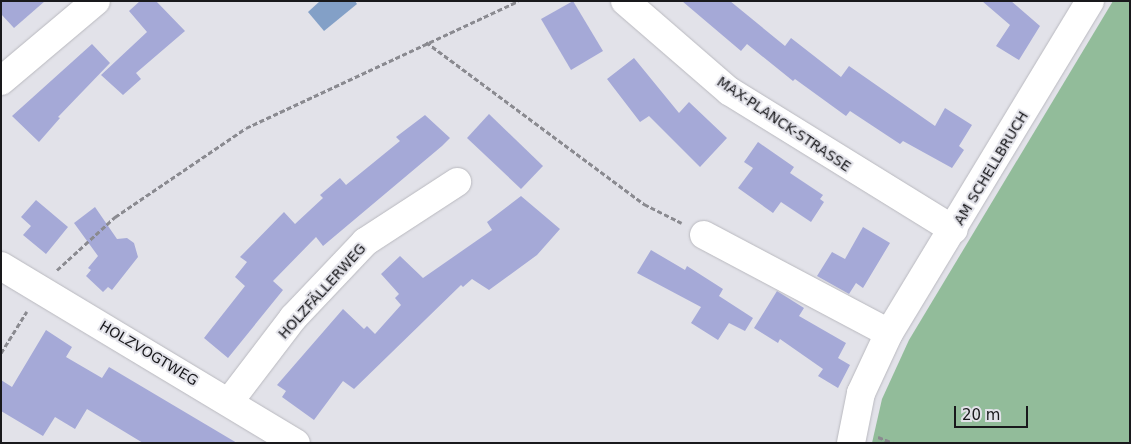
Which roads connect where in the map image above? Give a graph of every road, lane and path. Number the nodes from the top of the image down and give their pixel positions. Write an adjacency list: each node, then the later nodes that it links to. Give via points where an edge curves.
1 (96, 1): 6 (street)
2 (518, 1): 5 (path)
3 (625, 1): 8 (street, MAX-PLANCK-STRASSE, via 729,91)
4 (1090, 1): 8 (street, AM SCHELLBRUCH)
5 (426, 42): 9 (path, via 644,204); 11 (path, via 246,128 115,217)
6 (1, 81)
7 (457, 182): 14 (street, HOLZFÄLLERWEG, via 365,242 293,318)
8 (954, 230): 12 (street, AM SCHELLBRUCH)
9 (704, 235): 12 (street)
10 (1, 266): 11 (street, HOLZVOGTWEG)
11 (39, 290): 13 (path); 14 (street, HOLZVOGTWEG, via 84,313)
12 (889, 333): 16 (street, AM SCHELLBRUCH, via 861,393)
13 (1, 354)
14 (229, 402): 15 (street, HOLZVOGTWEG)
15 (296, 443)
16 (851, 443)

